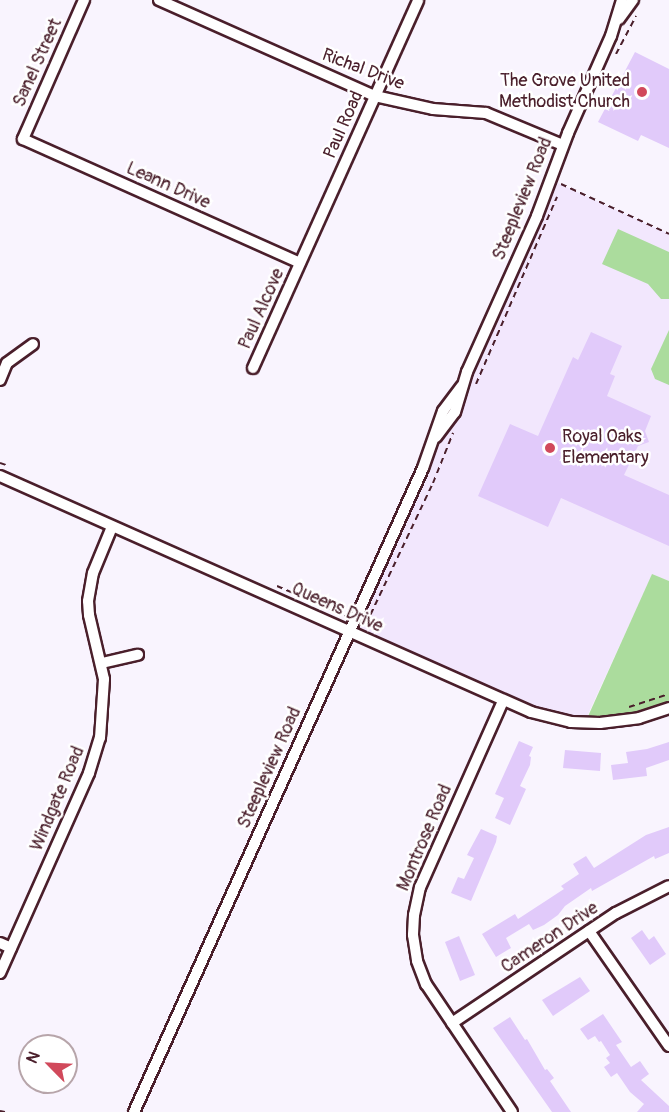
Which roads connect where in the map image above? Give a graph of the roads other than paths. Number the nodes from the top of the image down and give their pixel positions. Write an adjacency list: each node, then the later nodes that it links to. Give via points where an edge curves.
1 (84, 0): 8 (street, Sanel Street)
2 (159, 0): 7 (street, Richal Drive)
3 (417, 0): 7 (street, Paul Road)
4 (622, 0): 6 (street, Steepleview Road)
5 (636, 4): 6 (street, Steepleview Road)
6 (615, 24): 9 (street, Steepleview Road)
7 (375, 96): 9 (street, Richal Drive, via 433,110 486,113); 10 (street, Paul Road)
8 (23, 139): 10 (street, Leann Drive)
9 (563, 145): 16 (street, Steepleview Road, via 544,201 462,386 445,408 436,438)
10 (300, 263): 12 (street, Paul Alcove)
11 (33, 344): 13 (street, via 8,363)
12 (253, 368)
13 (0, 380)
14 (0, 476): 15 (street, Queens Drive)
15 (112, 526): 16 (street, Queens Drive); 18 (street, Windgate Road, via 93,573 88,601)
16 (350, 632): 19 (street, Queens Drive); 28 (street, Steepleview Road)
17 (138, 656): 18 (street)
18 (102, 663): 24 (street, Windgate Road, via 104,707 95,756)
19 (503, 701): 20 (street, Queens Drive, via 549,718 585,723 633,719); 26 (street, Montrose Road, via 424,875 415,904 413,935 419,966)
20 (669, 708)
21 (669, 886): 22 (street, Cameron Drive)
22 (589, 931): 26 (street, Cameron Drive); 27 (street)
23 (0, 943): 24 (street)
24 (11, 948): 25 (street, Windgate Road)
25 (0, 973)
26 (452, 1023): 29 (street, Montrose Road)
27 (669, 1046)
28 (134, 1112)
29 (512, 1112)

